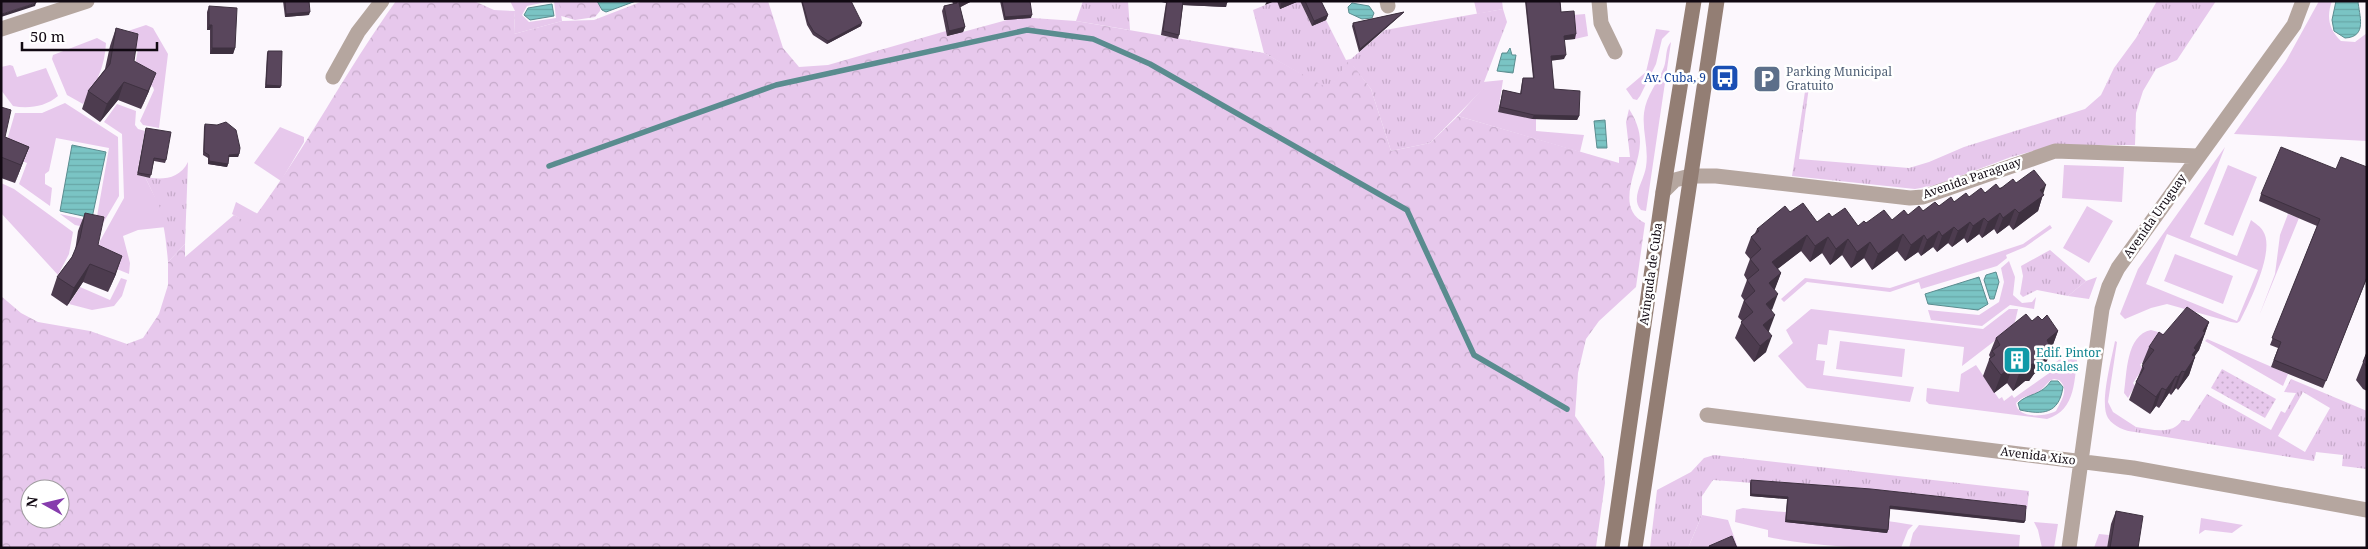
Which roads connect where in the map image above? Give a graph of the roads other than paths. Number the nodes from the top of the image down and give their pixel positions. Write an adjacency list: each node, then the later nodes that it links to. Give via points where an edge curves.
1 (88, 1): 7 (street)
2 (382, 1): 9 (street, via 358,32)
3 (1599, 1): 8 (street, via 1601,23)
4 (1694, 1): 14 (main road, Avinguda de Cuba)
5 (1716, 1): 10 (main road, Avinguda de Cuba)
6 (2303, 1): 11 (street, Avenida Uruguay, via 2294,25)
7 (1, 29)
8 (1615, 52)
9 (333, 78)
10 (1694, 141): 12 (main road, Avinguda de Cuba); 13 (street, via 1703,166)
11 (2198, 156): 13 (street, Avenida Paraguay, via 2055,151 1923,197 1910,198); 16 (street, Avenida Uruguay, via 2118,268 2109,286 2102,309)
12 (1690, 176): 13 (street, Avenida Paraguay); 14 (street, via 1675,180); 19 (main road, Avinguda de Cuba)
13 (1716, 176)
14 (1663, 192): 18 (main road, Avinguda de Cuba)
15 (1707, 415): 16 (street, Avenida Xixo)
16 (2081, 461): 17 (street, Avenida Xixo); 20 (street, Avenida Uruguay)
17 (2367, 510)
18 (1612, 548)
19 (1635, 548)
20 (2069, 548)

